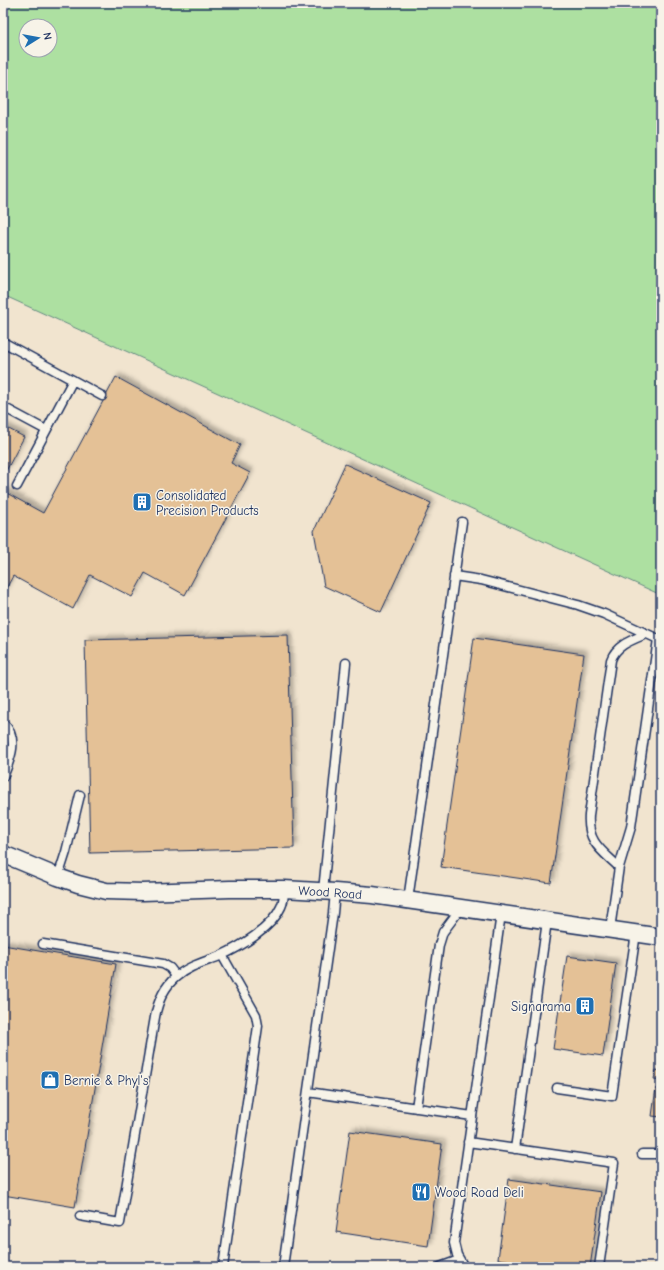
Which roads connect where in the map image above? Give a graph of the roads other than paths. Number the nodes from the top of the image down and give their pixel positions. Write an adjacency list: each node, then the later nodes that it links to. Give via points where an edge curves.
1 (3, 342): 2 (lane)
2 (73, 380): 3 (lane); 5 (lane)
3 (102, 396)
4 (3, 407): 5 (lane)
5 (46, 430): 6 (lane)
6 (17, 486)
7 (462, 522): 8 (lane)
8 (454, 576): 9 (lane, via 482,580 578,605); 19 (lane)
9 (646, 634): 15 (lane, via 658,639 631,827); 15 (lane, via 623,644 611,660 589,815 591,837)
10 (346, 663): 18 (lane)
11 (3, 723): 12 (lane, via 11,734 12,741 11,756)
12 (3, 777)
13 (80, 795): 16 (lane)
14 (4, 858): 16 (street, Wood Road)
15 (619, 868): 23 (lane)
16 (58, 877): 17 (street, Wood Road, via 93,888 120,892)
17 (284, 889): 18 (street, Wood Road); 27 (lane, via 282,907 269,924 237,948)
18 (329, 891): 19 (street, Wood Road); 30 (lane, via 334,913)
19 (408, 900): 20 (street, Wood Road)
20 (460, 908): 21 (street, Wood Road); 31 (lane, via 443,932 439,945)
21 (501, 914): 22 (street, Wood Road); 32 (lane)
22 (547, 920): 23 (street, Wood Road); 34 (lane)
23 (610, 929): 24 (street, Wood Road)
24 (636, 933): 25 (street, Wood Road); 29 (lane, via 612,1096)
25 (661, 937)
26 (43, 944): 28 (lane, via 163,964)
27 (222, 955): 28 (lane); 39 (lane, via 256,1015 258,1026)
28 (176, 976): 37 (lane, via 164,991 154,1017 120,1223)
29 (556, 1088)
30 (308, 1092): 31 (lane); 40 (lane)
31 (416, 1108): 32 (lane)
32 (472, 1116): 33 (lane)
33 (468, 1142): 34 (lane); 38 (lane, via 454,1243)
34 (515, 1149): 43 (lane, via 614,1163)
35 (642, 1154): 36 (lane)
36 (661, 1154)
37 (80, 1216)
38 (459, 1260): 41 (lane); 42 (lane)
39 (223, 1267)
40 (283, 1267)
41 (440, 1267)
42 (464, 1267)
43 (599, 1267)

